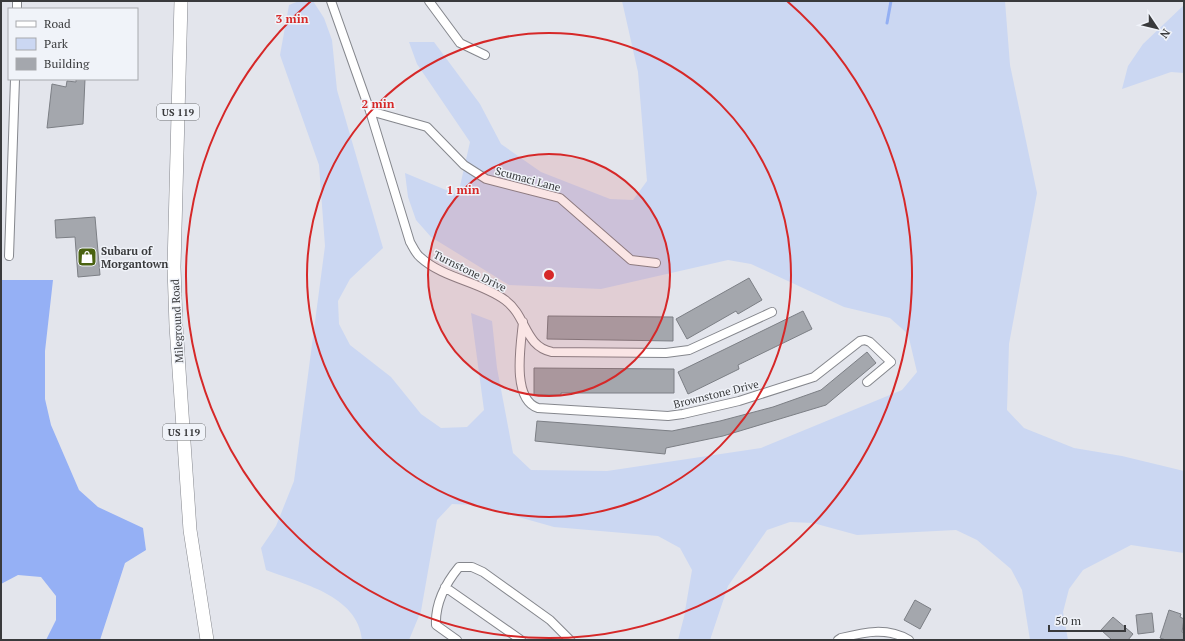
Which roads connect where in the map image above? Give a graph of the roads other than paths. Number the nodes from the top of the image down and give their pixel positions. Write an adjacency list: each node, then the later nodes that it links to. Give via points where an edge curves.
1 (181, 1): 13 (main road, Mileground Road / US 119, via 174,268 176,326 190,530)
2 (331, 1): 6 (street, Turnstone Drive)
3 (430, 1): 4 (street, via 460,43)
4 (485, 55)
5 (15, 80): 7 (street)
6 (370, 111): 8 (street, Scumaci Lane, via 427,127 464,165 486,179 560,198 631,260); 10 (street, Turnstone Drive, via 410,242 419,256 443,272 504,299)
7 (9, 256)
8 (656, 263)
9 (772, 312): 10 (street, Turnstone Drive, via 689,350 666,353 541,350 533,342)
10 (523, 321): 11 (street, Brownstone Drive, via 520,374 522,389 525,400 538,408 668,416 683,414 739,401 814,377 860,341 865,340 891,362)
11 (867, 382)
12 (445, 587): 14 (street, via 435,611 436,625); 15 (street); 16 (street, via 459,567 472,567 483,572 550,620)
13 (207, 640)
14 (457, 640)
15 (521, 640)
16 (570, 640)
17 (838, 640): 18 (street, via 868,631 898,633)
18 (909, 640)

